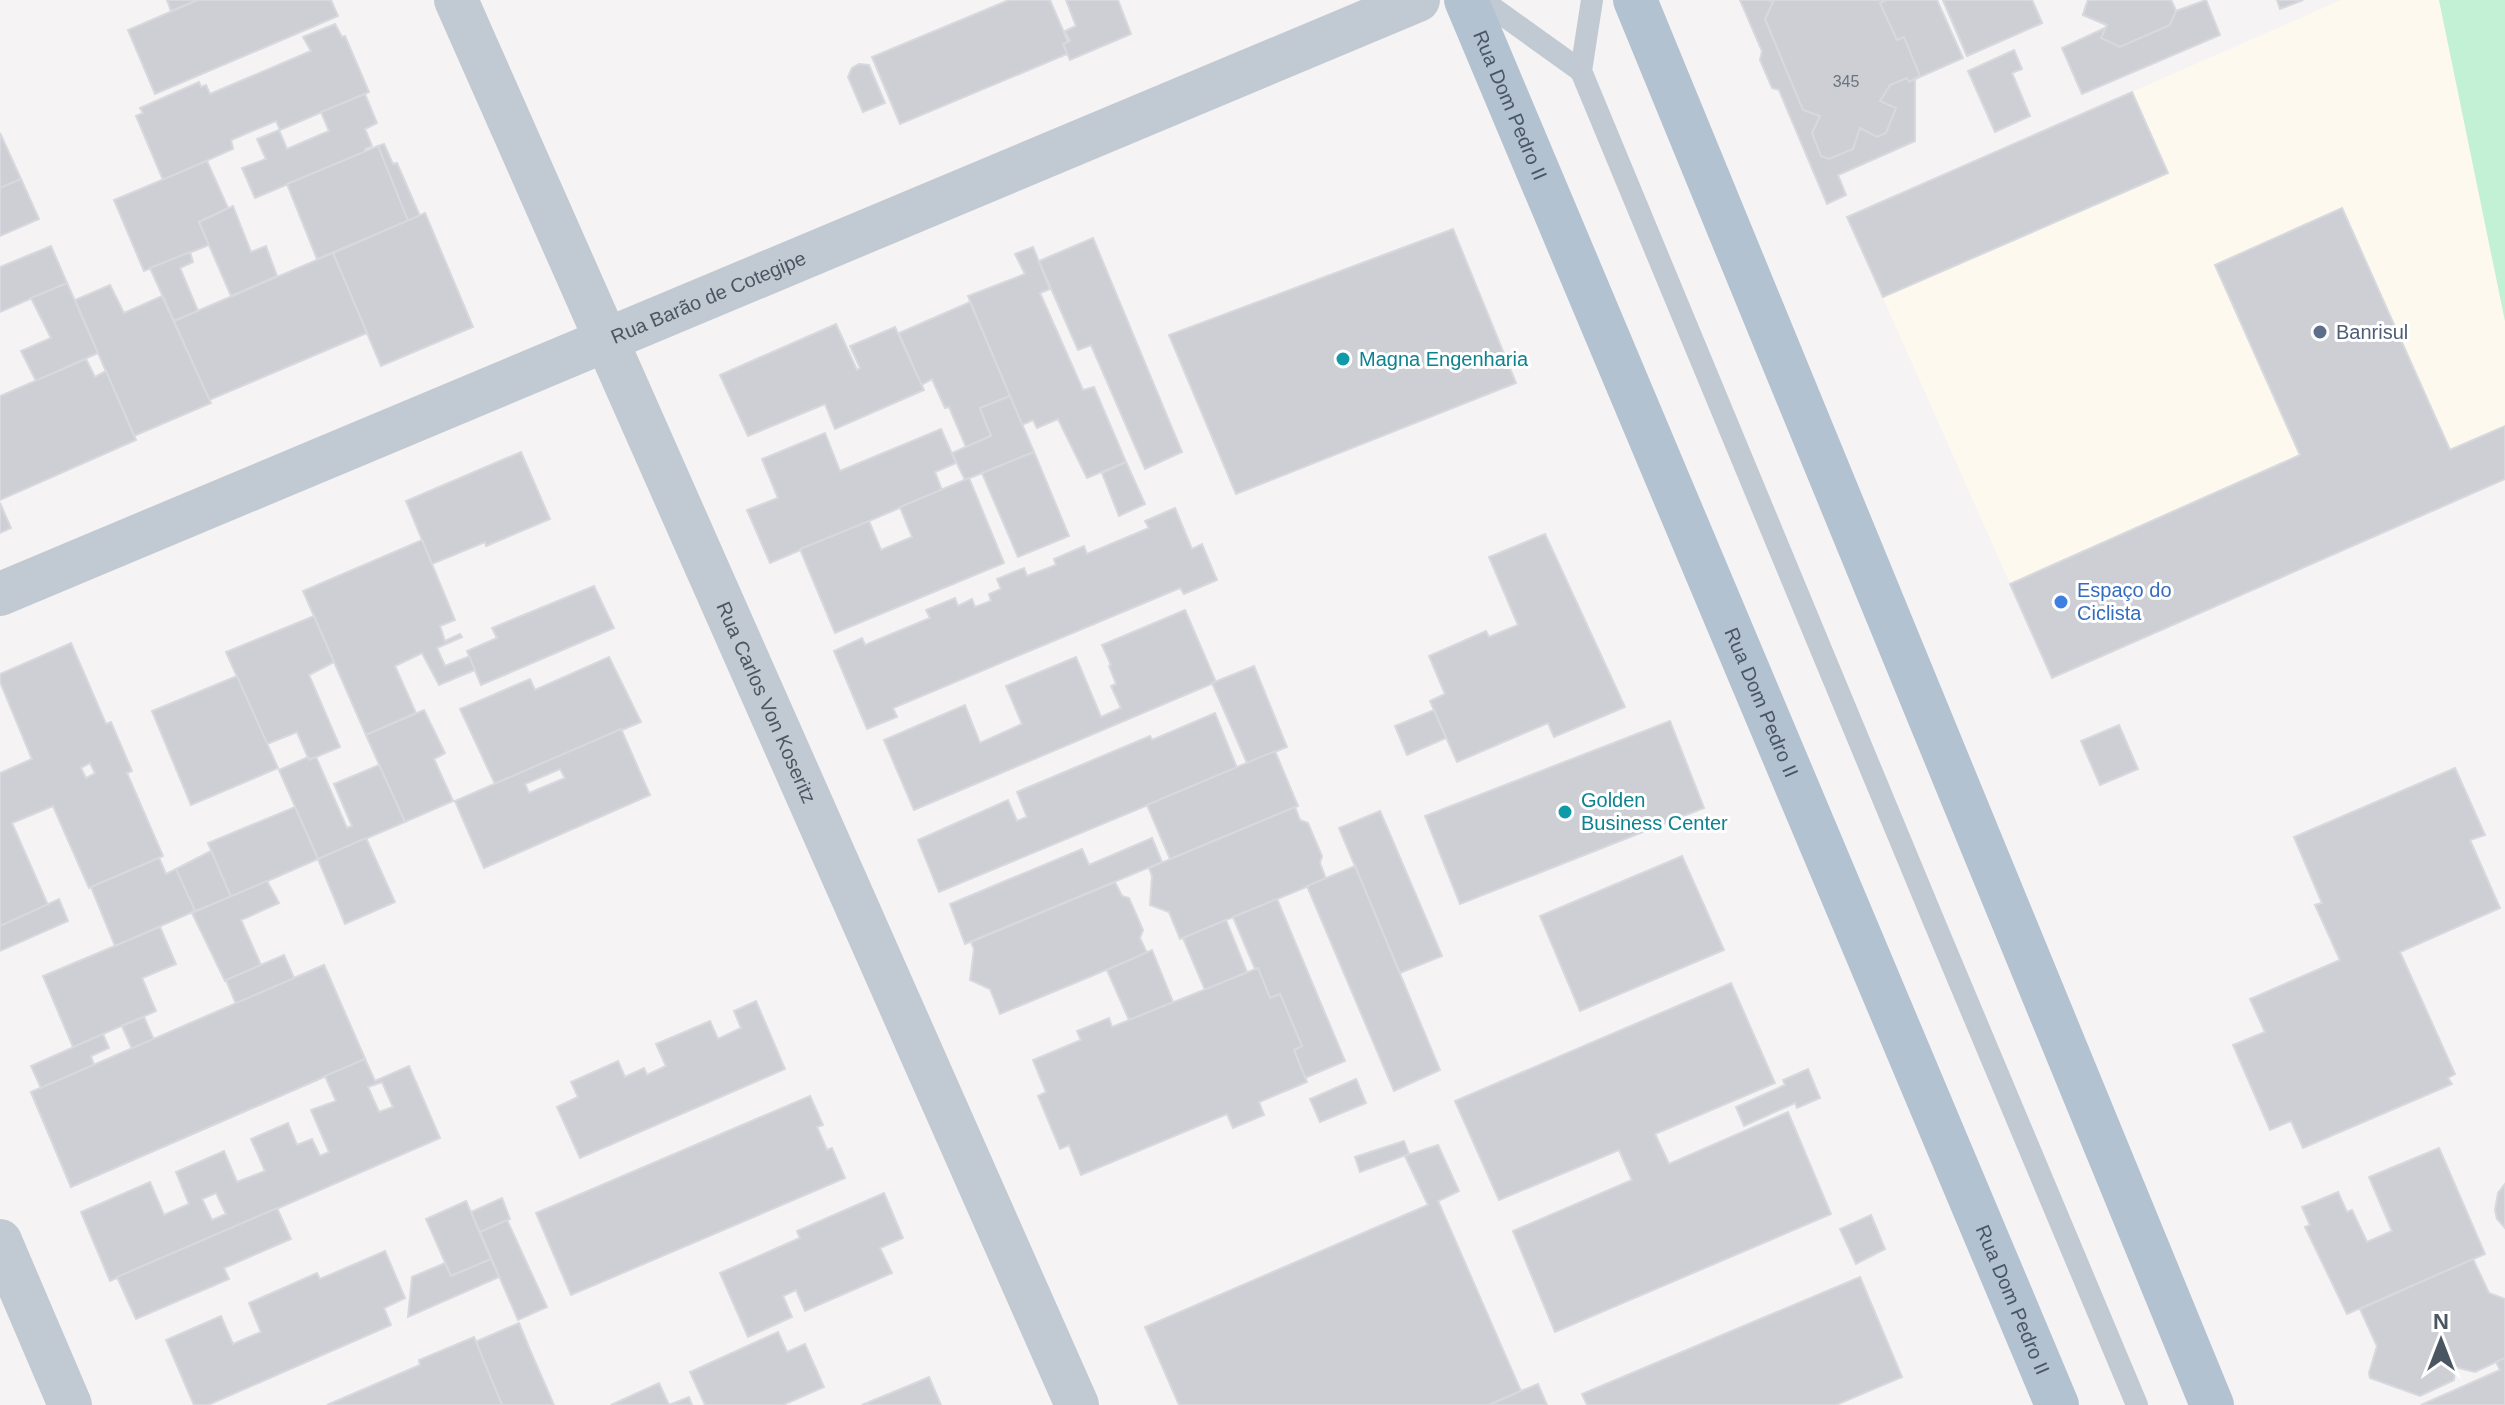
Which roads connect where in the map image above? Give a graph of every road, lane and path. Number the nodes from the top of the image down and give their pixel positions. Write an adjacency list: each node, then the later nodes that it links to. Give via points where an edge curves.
1 (456, 0): 8 (street, Rua Carlos Von Koseritz)
2 (1418, 0): 8 (street, Rua Barão de Cotegipe)
3 (1466, 0): 13 (main road, Rua Dom Pedro II)
4 (1482, 0): 7 (lane)
5 (1592, 0): 7 (lane)
6 (1635, 0): 15 (main road)
7 (1581, 71): 14 (lane)
8 (607, 340): 9 (street, Rua Barão de Cotegipe); 12 (street, Rua Carlos Von Koseritz)
9 (0, 594)
10 (0, 1241): 11 (street)
11 (70, 1405)
12 (1077, 1405)
13 (2057, 1405)
14 (2137, 1405)
15 (2212, 1405)

